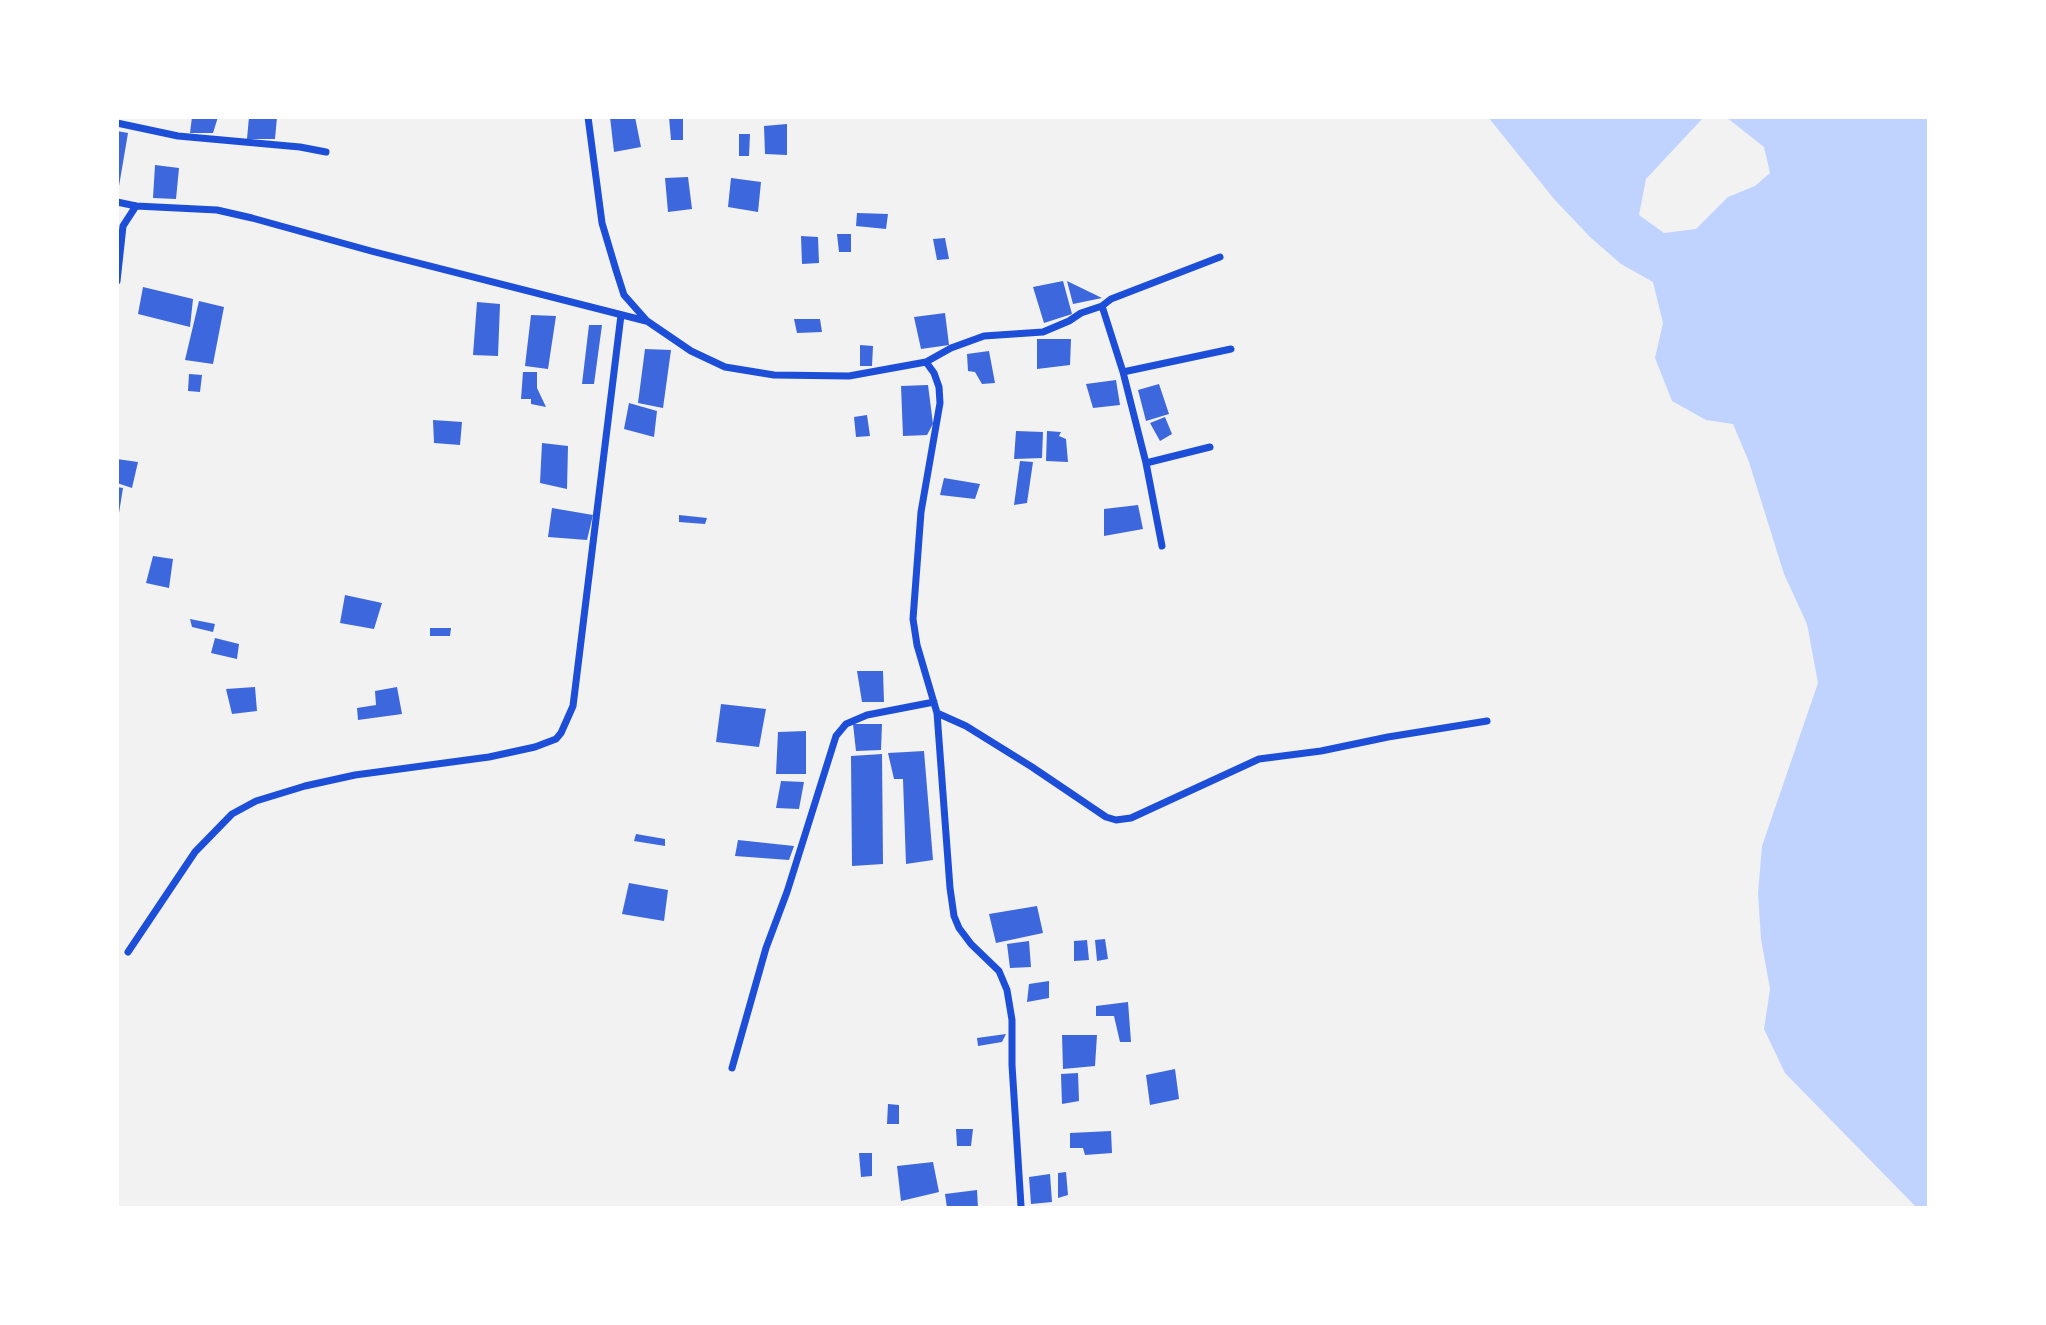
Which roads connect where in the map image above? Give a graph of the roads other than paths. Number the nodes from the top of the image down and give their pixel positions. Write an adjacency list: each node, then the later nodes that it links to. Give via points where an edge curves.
1 (588, 117): 10 (street, via 603,223 616,270 624,295)
2 (117, 123): 3 (street, via 178,136)
3 (326, 152)
4 (117, 202): 5 (street)
5 (136, 206): 7 (street, via 123,226); 9 (street, via 217,210)
6 (1220, 257): 8 (street)
7 (117, 281)
8 (1102, 306): 12 (street, via 1044,332 984,336); 13 (street)
9 (621, 314): 10 (street); 20 (street, via 573,706 561,733 535,747 355,775 256,801 232,814 195,852)
10 (647, 321): 12 (street, via 725,368 849,376)
11 (1231, 349): 13 (street)
12 (926, 362): 17 (street, via 939,387 940,403 921,512 913,619)
13 (1122, 372): 15 (street)
14 (1210, 447): 15 (street)
15 (1146, 463): 16 (street)
16 (1162, 546)
17 (934, 702): 18 (street); 21 (street, via 867,715 846,724 836,736)
18 (937, 713): 19 (street, via 966,726 1116,820 1131,818 1259,759); 22 (street, via 954,916 971,944 999,971 1007,990)
19 (1487, 721)
20 (128, 952)
21 (732, 1068)
22 (1021, 1206)

